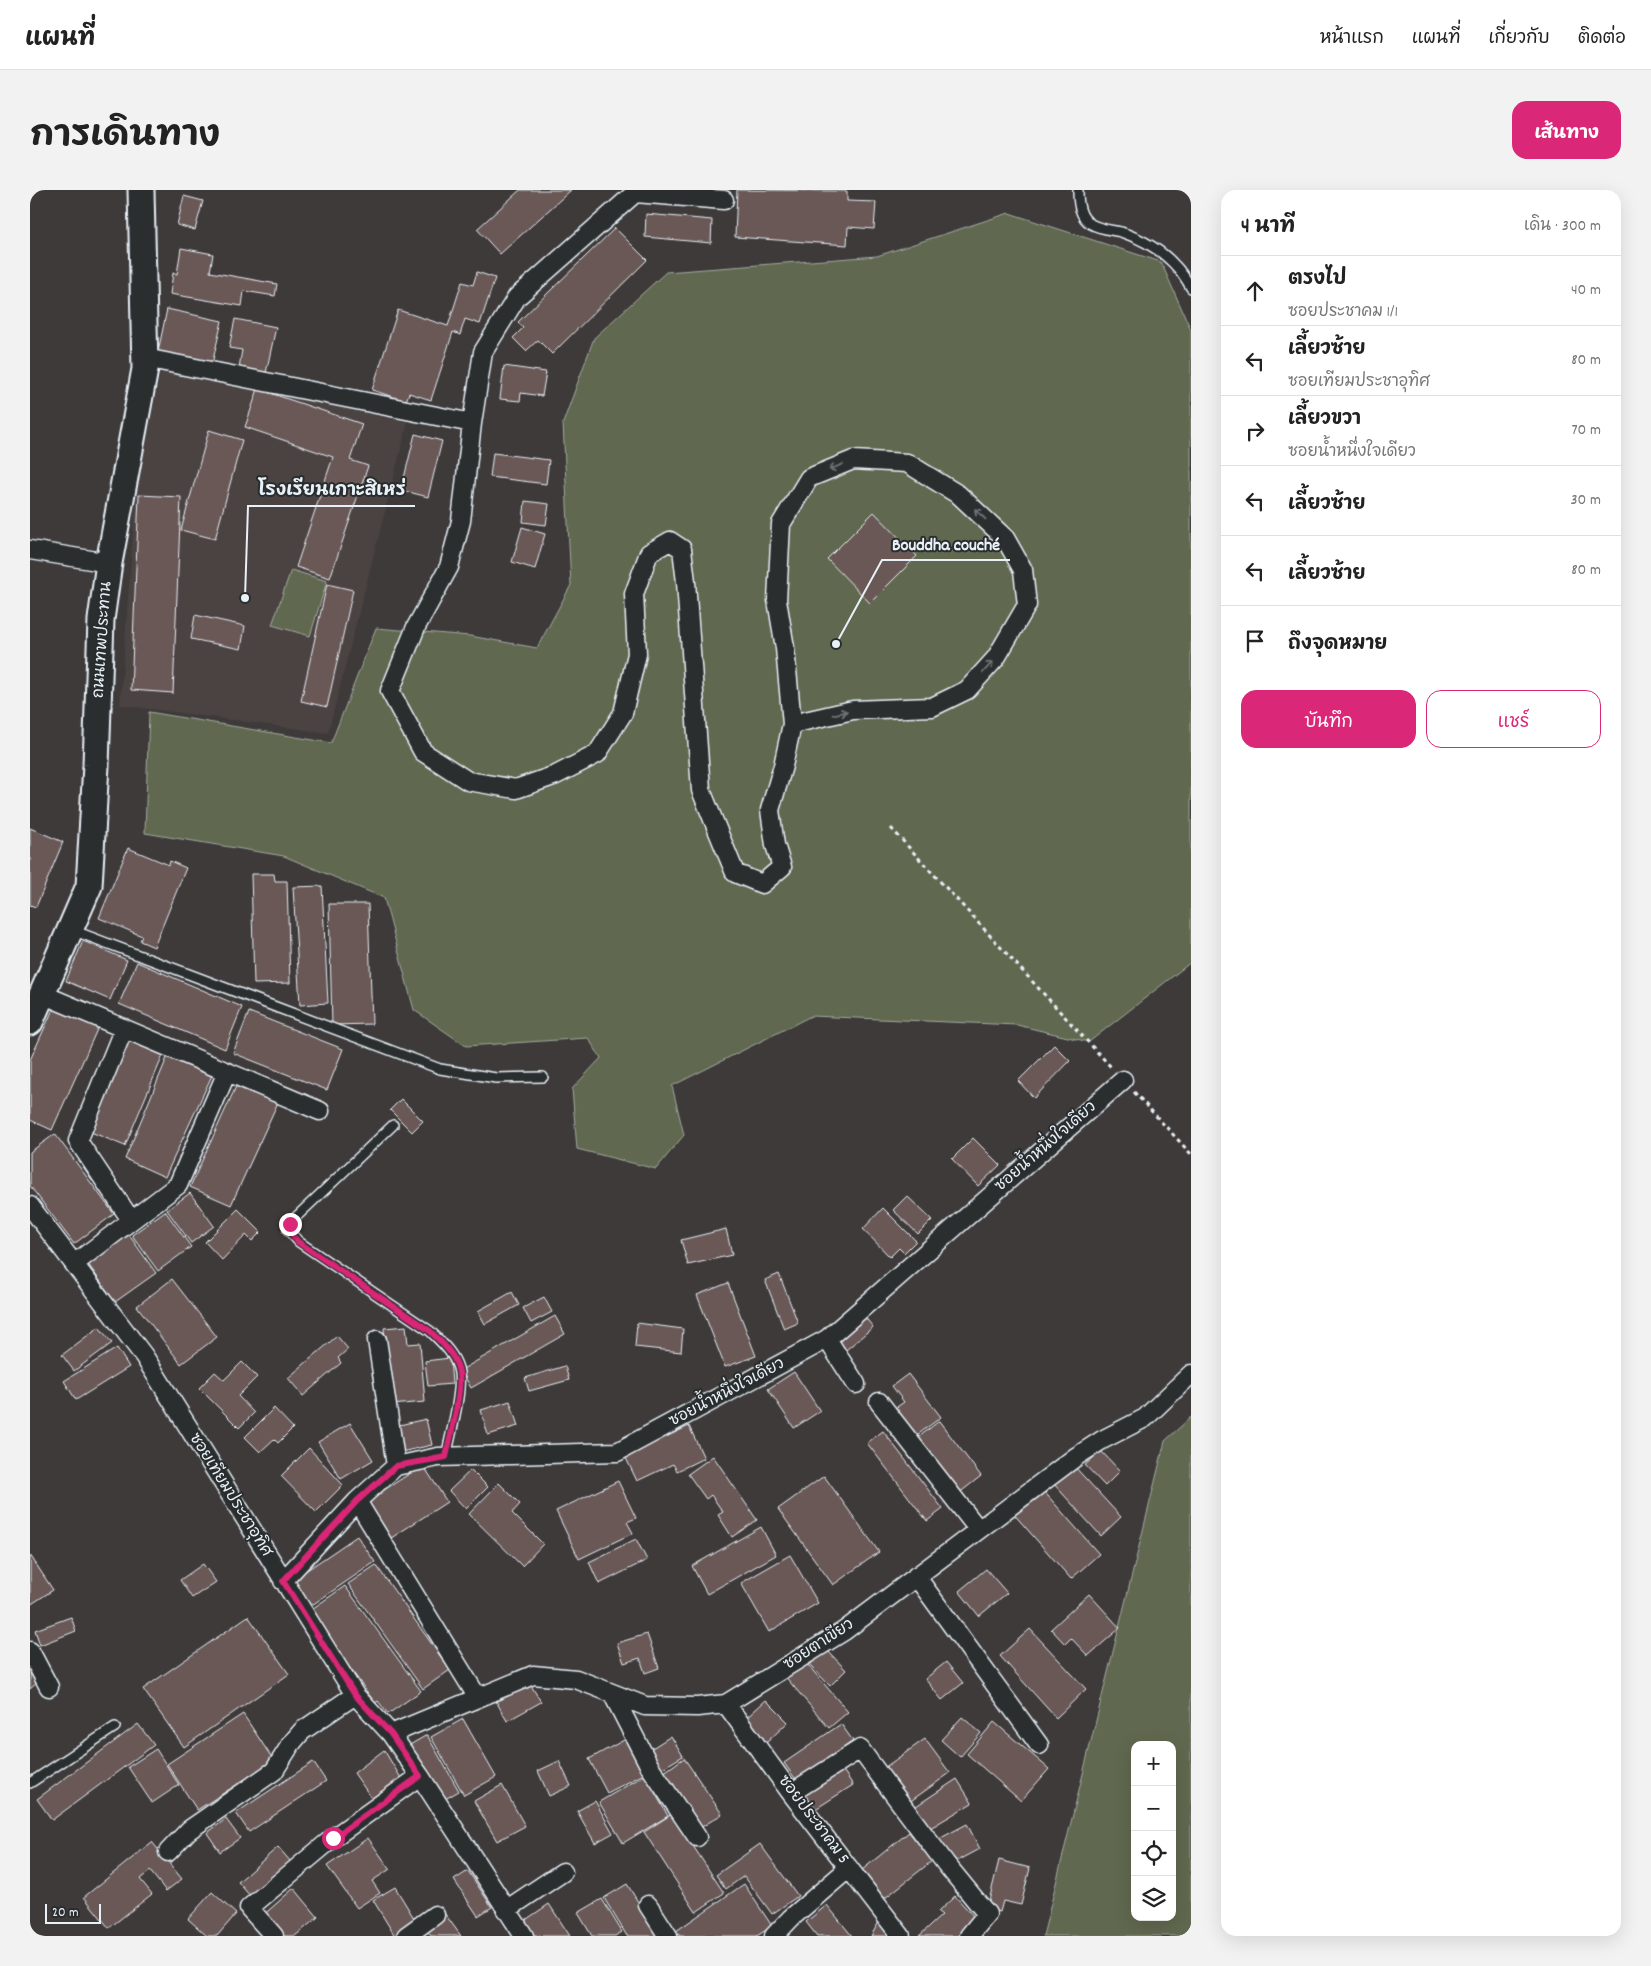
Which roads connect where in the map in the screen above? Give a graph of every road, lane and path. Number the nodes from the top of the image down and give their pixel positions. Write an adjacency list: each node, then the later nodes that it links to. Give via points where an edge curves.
1 (141, 190): 5 (street, ถนนเทพประทาน)
2 (1078, 190): 4 (lane, via 1082,215 1091,224 1123,233 1158,249 1184,274)
3 (724, 200): 6 (street, via 635,194 517,297 483,352)
4 (1191, 288)
5 (145, 358): 6 (street); 8 (street, ถนนเทพประทาน)
6 (472, 422): 9 (street, via 462,522 449,567 416,627 390,691 423,752 468,782 516,789 556,775 597,754 623,713 637,654 634,594 649,553 670,541 682,548 701,790 735,873 762,884 782,868 770,810)
7 (30, 550): 8 (street)
8 (109, 563): 11 (street, ถนนเทพประทาน, via 101,620 89,886)
9 (792, 724): 9 (street, one-way to 9, via 853,710 932,707 967,690 996,658 1027,605 1023,570 1005,538 959,495 907,463 853,460 809,478 781,524 777,600)
10 (891, 828): 17 (path)
11 (70, 929): 12 (street, ถนนเทพประทาน); 16 (lane, via 440,1069 496,1078)
12 (42, 994): 13 (street, ถนนเทพประทาน); 14 (street)
13 (30, 1022)
14 (124, 1028): 15 (street); 22 (street, via 78,1141)
15 (227, 1072): 18 (street); 22 (street, via 178,1184)
16 (544, 1077)
17 (1123, 1080): 20 (path); 24 (street, ซอยน้ำหนึ่งใจเดียว)
18 (320, 1111)
19 (393, 1125): 29 (lane, via 295,1218 288,1230 298,1242 430,1331 453,1356 459,1370 458,1390)
20 (1191, 1154)
21 (30, 1206): 23 (street, ซอยเทียมประชาอุทิศ)
22 (132, 1220): 23 (street)
23 (74, 1264): 34 (street, ซอยเทียมประชาอุทิศ, via 144,1356)
24 (827, 1339): 27 (street); 29 (street, ซอยน้ำหนึ่งใจเดียว, via 617,1452)
25 (377, 1340): 30 (street)
26 (1191, 1374): 32 (street, ซอยตาเขียว, via 1145,1418 1077,1456)
27 (856, 1384)
28 (879, 1402): 32 (street)
29 (446, 1457): 30 (street, ซอยน้ำหนึ่งใจเดียว)
30 (396, 1466): 31 (street)
31 (357, 1501): 34 (street); 39 (street)
32 (978, 1529): 33 (street, ซอยตาเขียว)
33 (916, 1576): 40 (street, ซอยตาเขียว, via 844,1631); 43 (street)
34 (283, 1581): 38 (street, ซอยเทียมประชาอุทิศ)
35 (30, 1651): 36 (street)
36 (49, 1687)
37 (612, 1693): 39 (street, ซอยตาเขียว, via 576,1679 534,1675); 40 (street, ซอยตาเขียว, via 645,1706); 47 (street, via 650,1767)
38 (355, 1695): 42 (street, ซอยเทียมประชาอุทิศ); 48 (street, via 302,1731 274,1771 189,1830)
39 (478, 1698): 42 (street, ซอยตาเขียว)
40 (726, 1704): 46 (street, ซอยประชาคม 5)
41 (115, 1726): 45 (lane)
42 (391, 1734): 44 (street, ซอยเทียมประชาอุทิศ)
43 (1039, 1745)
44 (420, 1776): 52 (street, ซอยเทียมประชาอุทิศ); 54 (street, via 333,1838 249,1908)
45 (30, 1783)
46 (791, 1793): 49 (street, ซอยประชาคม 5); 60 (street, via 860,1749 987,1914)
47 (697, 1837)
48 (168, 1852)
49 (849, 1868): 58 (street); 59 (street, ซอยประชาคม 5)
50 (564, 1872): 52 (street)
51 (648, 1905): 57 (street)
52 (506, 1910): 56 (street, ซอยเทียมประชาอุทิศ)
53 (435, 1915): 55 (street)
54 (274, 1936)
55 (406, 1936)
56 (524, 1936)
57 (668, 1936)
58 (774, 1936)
59 (901, 1936)
60 (969, 1936)

